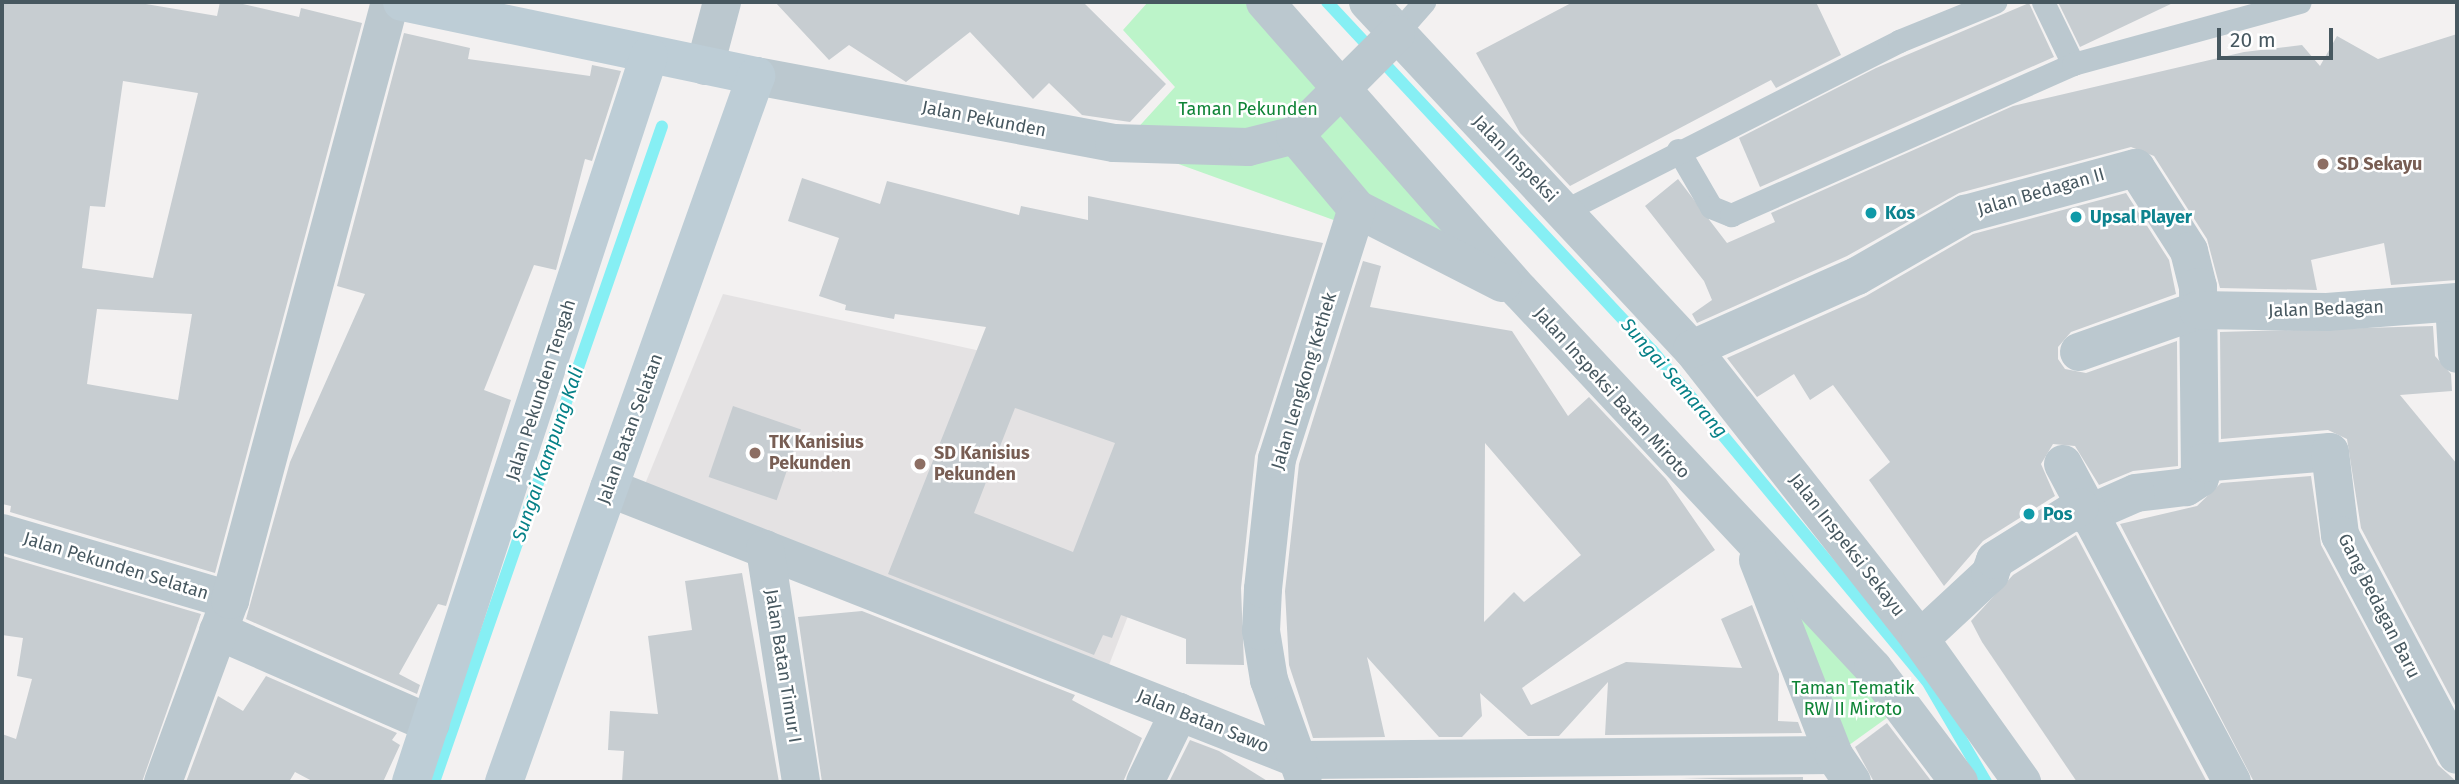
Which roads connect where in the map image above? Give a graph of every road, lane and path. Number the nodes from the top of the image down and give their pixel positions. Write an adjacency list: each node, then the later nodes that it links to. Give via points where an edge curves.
1 (390, 2): 34 (street)
2 (402, 2): 11 (main road, Jalan Pekunden)
3 (722, 2): 13 (street)
4 (1265, 2): 15 (street, Jalan Inspeksi Batan Miroto)
5 (1368, 2): 10 (street, Jalan Inspeksi)
6 (1424, 2): 10 (lane)
7 (1995, 2): 17 (lane)
8 (2043, 2): 12 (lane)
9 (2300, 2): 12 (lane)
10 (1392, 40): 15 (street); 19 (street, Jalan Inspeksi)
11 (649, 56): 13 (main road, Jalan Pekunden); 37 (main road, Jalan Pekunden Tengah)
12 (2073, 64): 17 (lane, via 1731,215 1711,207)
13 (705, 66): 14 (main road, Jalan Pekunden)
14 (756, 76): 16 (street, Jalan Pekunden, via 1114,144 1248,147); 29 (main road, Jalan Batan Selatan)
15 (1351, 82): 16 (street); 20 (street, Jalan Inspeksi Batan Miroto)
16 (1295, 135): 18 (street)
17 (1678, 150): 19 (lane)
18 (1356, 209): 20 (street); 40 (street, Jalan Lengkong Kethek, via 1277,459 1264,589 1261,631 1269,680)
19 (1564, 211): 23 (street, Jalan Inspeksi)
20 (1520, 291): 32 (street, Jalan Inspeksi Batan Miroto)
21 (2456, 303): 22 (street, Jalan Bedagan, via 2327,312); 26 (street, Jalan Bedagan)
22 (2198, 310): 24 (street, Jalan Bedagan II, via 2189,251 2154,187 2129,168 1965,214 1857,276); 25 (street); 27 (street)
23 (1662, 317): 24 (street, Jalan Inspeksi Sekayu)
24 (1692, 349): 35 (street, Jalan Inspeksi Sekayu)
25 (2079, 352)
26 (2457, 354)
27 (2201, 463): 30 (street, via 2193,485 2136,493); 38 (street, Gang Bedagan Baru, via 2330,452 2340,535)
28 (2063, 464): 30 (street)
29 (609, 488): 33 (street, Jalan Batan Sawo); 44 (main road, Jalan Batan Selatan)
30 (2083, 511): 35 (street, via 1995,559 1990,573); 49 (street)
31 (2, 534): 34 (street, Jalan Pekunden Selatan, via 112,561)
32 (1752, 545): 39 (street); 47 (street, Jalan Inspeksi Batan Miroto, via 1873,668)
33 (765, 549): 36 (street, Jalan Batan Sawo); 45 (street, Jalan Batan Timur I)
34 (224, 616): 37 (street); 42 (street)
35 (1920, 639): 48 (street, Jalan Inspeksi Sekayu)
36 (1179, 712): 40 (street, Jalan Batan Sawo); 46 (street)
37 (431, 724): 43 (main road, Jalan Pekunden Tengah)
38 (2457, 755)
39 (1843, 768): 41 (street, Jalan Batan Sawo)
40 (1303, 771): 41 (street, Jalan Batan Sawo)
41 (1398, 772)
42 (163, 782)
43 (411, 782)
44 (504, 782)
45 (801, 782)
46 (1145, 782)
47 (1959, 782)
48 (2022, 782)
49 (2232, 782)

